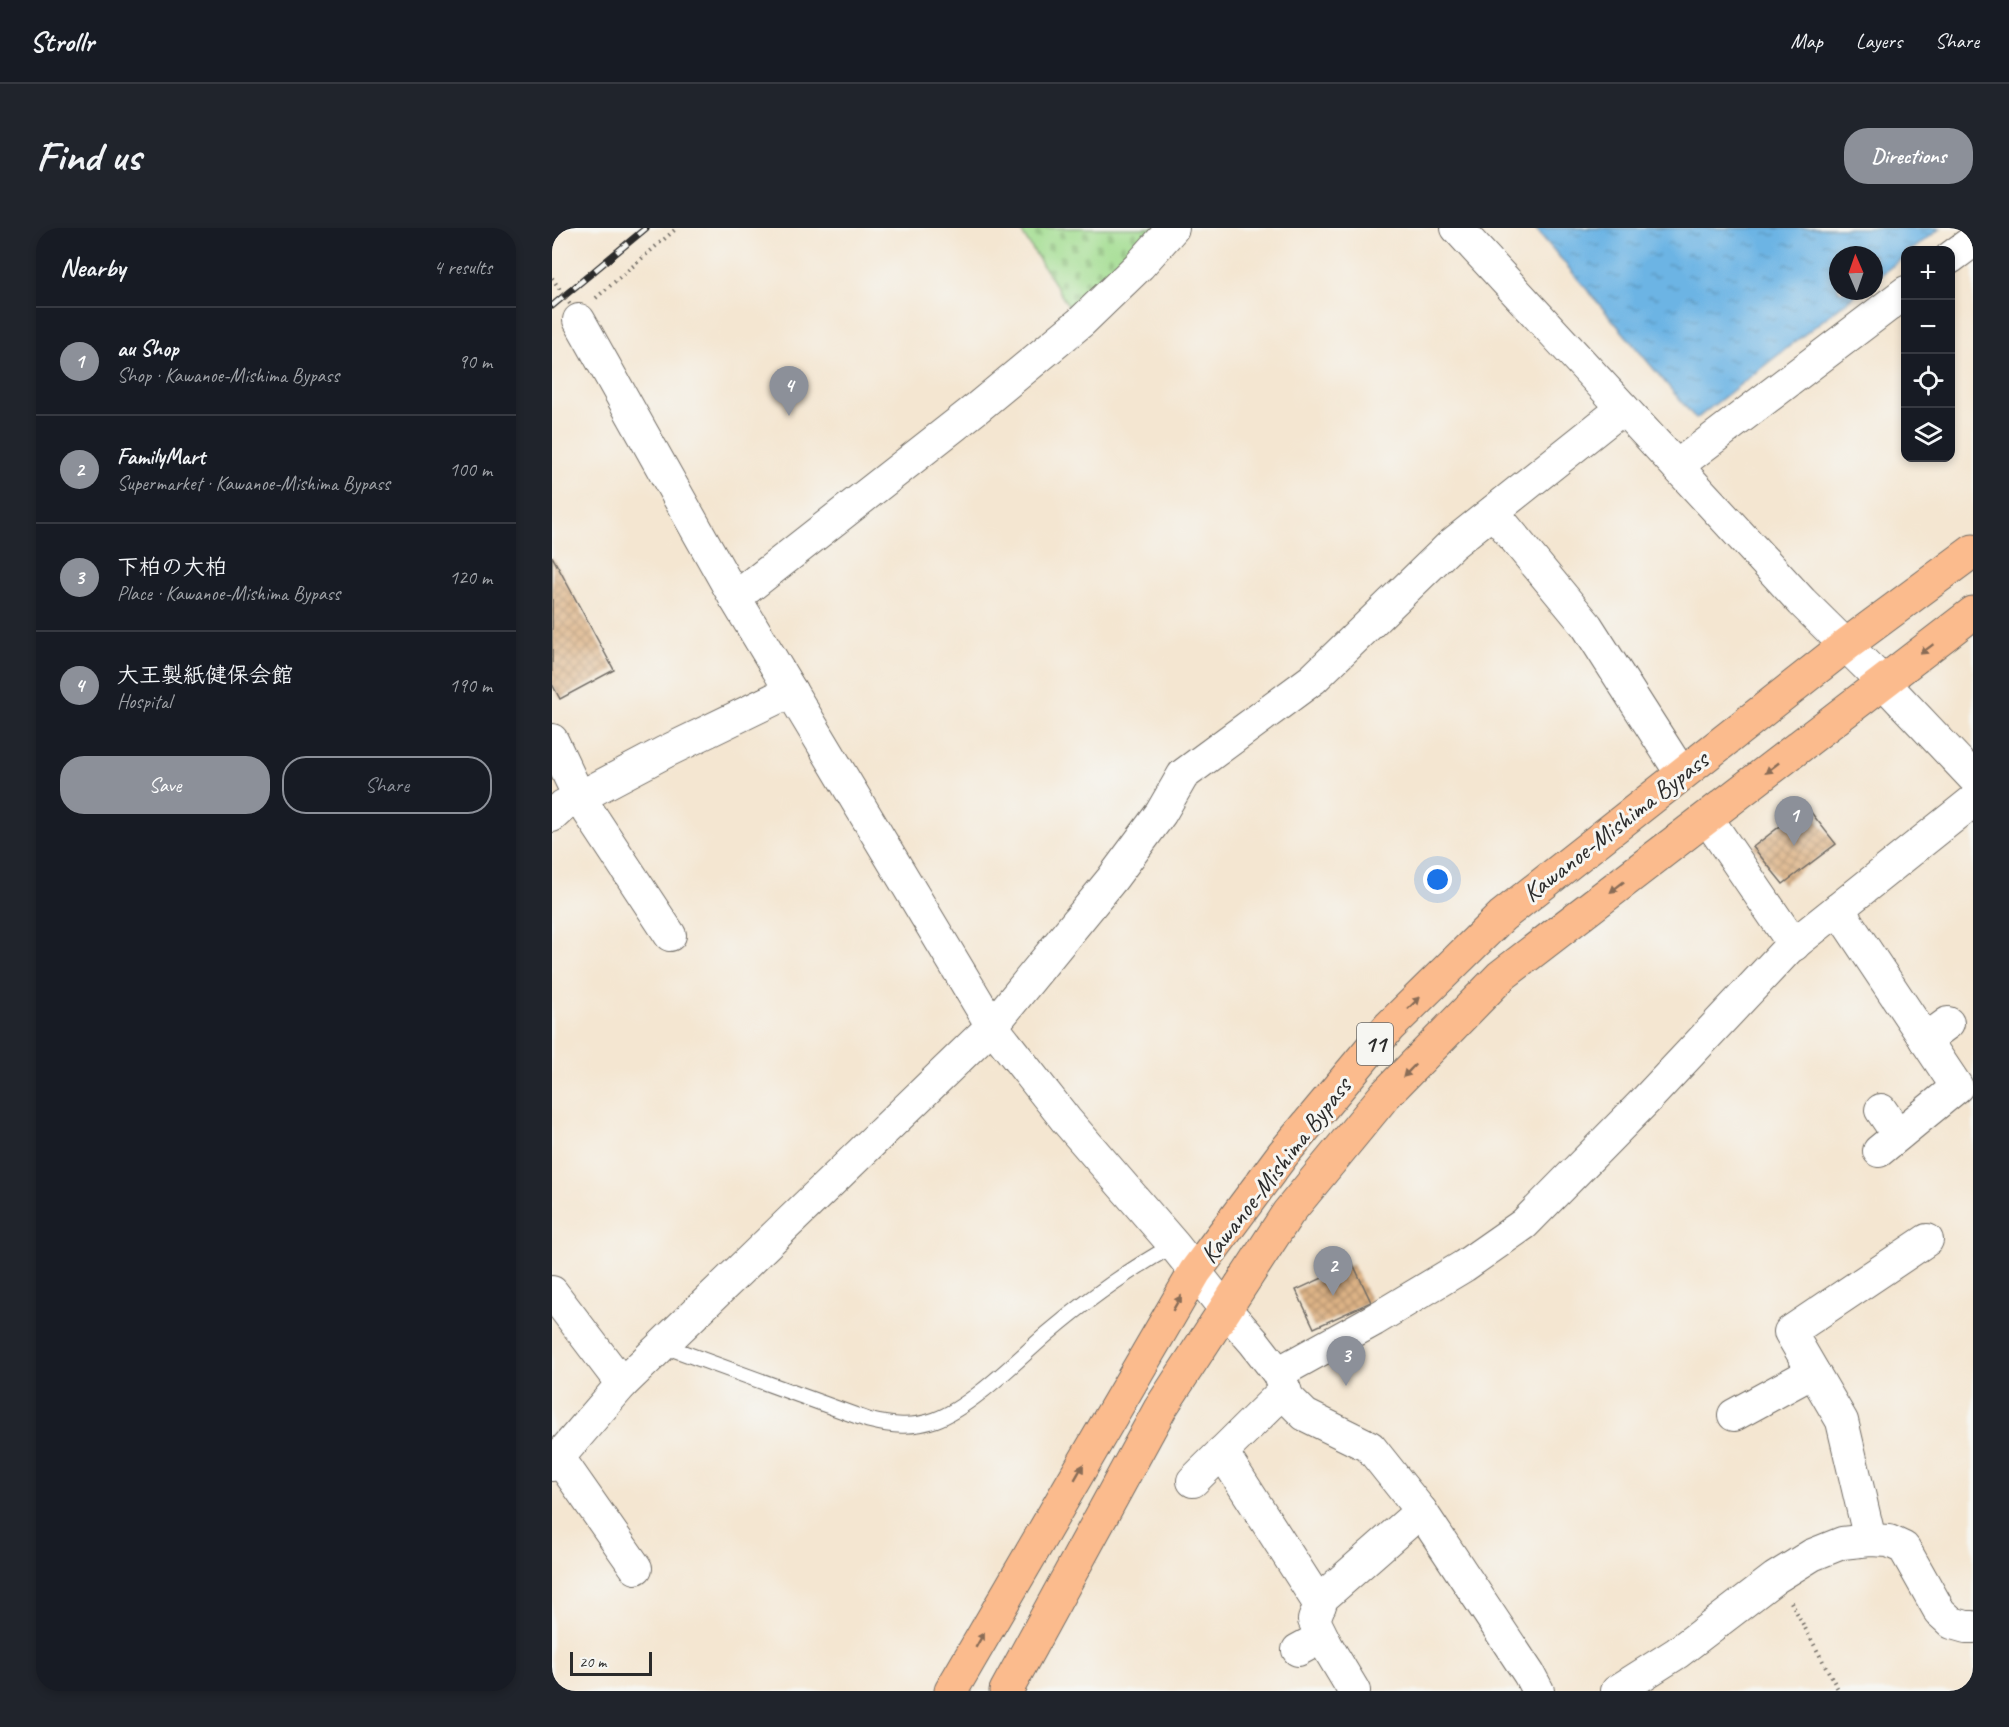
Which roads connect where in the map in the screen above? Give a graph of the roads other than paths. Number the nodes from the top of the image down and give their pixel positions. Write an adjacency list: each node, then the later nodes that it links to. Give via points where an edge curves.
1 (1173, 228): 11 (street, via 1081,322)
2 (1457, 228): 7 (street)
3 (1973, 241): 4 (street)
4 (1955, 254)
5 (1901, 295): 8 (street)
6 (575, 313): 11 (street)
7 (1623, 408): 8 (street); 9 (street)
8 (1677, 466): 13 (street)
9 (1493, 512): 17 (street, via 1587,626); 26 (street, via 1451,545 1313,679 1183,776 1112,879)
10 (1973, 551): 13 (highway, Kawanoe-Mishima Bypass / 11)
11 (735, 598): 15 (street)
12 (1973, 614): 14 (highway, Kawanoe-Mishima Bypass / 11, one-way to 14)
13 (1846, 645): 14 (street); 17 (highway, Kawanoe-Mishima Bypass / 11)
14 (1883, 682): 18 (street); 22 (highway, Kawanoe-Mishima Bypass / 11, one-way to 22)
15 (791, 691): 19 (street); 26 (street)
16 (552, 740): 19 (street)
17 (1681, 773): 30 (highway, Kawanoe-Mishima Bypass / 11, one-way to 17, via 1283,1154 1389,1027 1502,916)
18 (1973, 777)
19 (579, 797): 21 (street); 24 (street)
20 (1973, 801): 23 (street)
21 (552, 816)
22 (1707, 818): 25 (street); 32 (highway, Kawanoe-Mishima Bypass / 11, one-way to 32, via 1501,976 1385,1095 1288,1213)
23 (1838, 909): 25 (street); 27 (street, via 1937,1031 1957,1088)
24 (670, 935)
25 (1794, 945): 35 (street, via 1524,1224)
26 (992, 1026): 29 (street, via 1066,1120); 33 (street)
27 (1886, 1132)
28 (1927, 1240): 34 (street, via 1790,1332)
29 (1174, 1245): 30 (street); 33 (lane, via 1083,1303 956,1411 916,1425 891,1426 868,1420)
30 (1195, 1272): 32 (street); 46 (highway, Kawanoe-Mishima Bypass / 11, one-way to 30)
31 (552, 1292): 36 (street)
32 (1225, 1309): 35 (street); 47 (highway, Kawanoe-Mishima Bypass / 11, via 1160,1409)
33 (662, 1345): 36 (street)
34 (1813, 1372): 37 (street); 42 (street, via 1842,1421)
35 (1281, 1381): 38 (street); 41 (street, via 1288,1398 1305,1415 1370,1447)
36 (622, 1384): 39 (street)
37 (1734, 1415)
38 (1222, 1452): 40 (street); 44 (street)
39 (555, 1462): 43 (street)
40 (1193, 1481)
41 (1421, 1511): 44 (street, via 1322,1598); 49 (street)
42 (1870, 1540): 45 (street, via 1889,1541 1904,1548 1940,1612 1952,1623); 50 (street, via 1842,1543 1775,1578 1677,1653)
43 (636, 1568)
44 (1320, 1605): 48 (street, via 1310,1643)
45 (1973, 1627)
46 (951, 1691)
47 (1006, 1691)
48 (1354, 1691)
49 (1538, 1691)
50 (1617, 1691)

